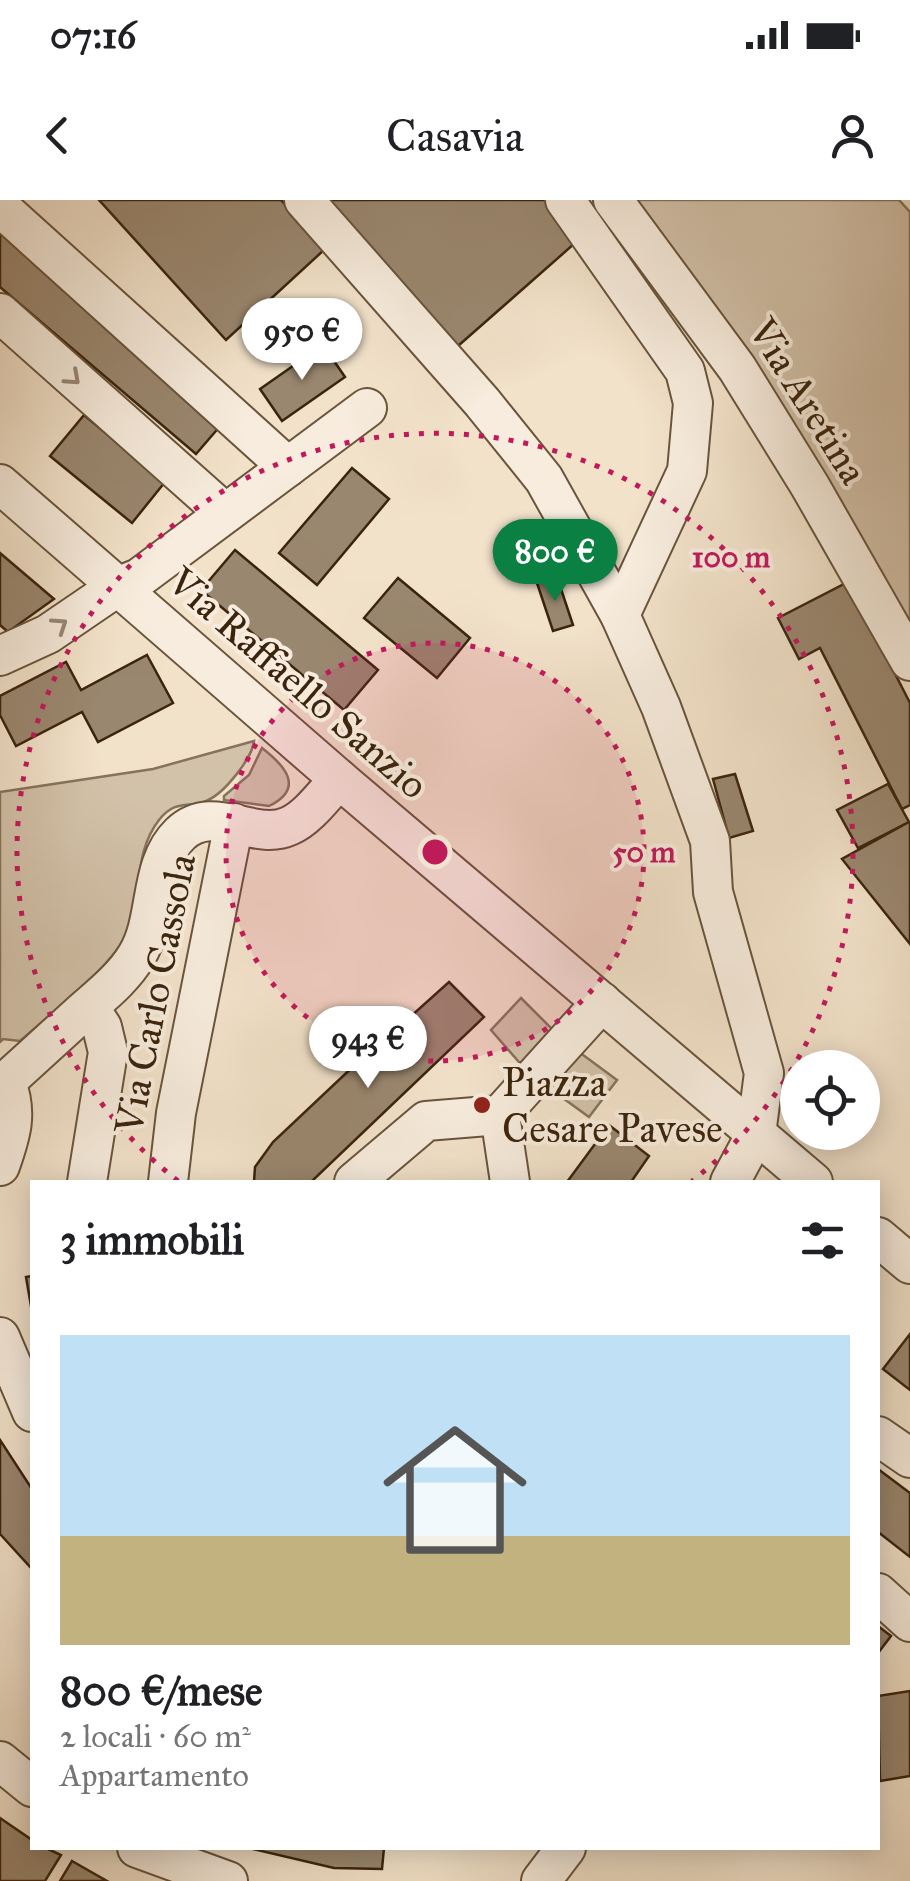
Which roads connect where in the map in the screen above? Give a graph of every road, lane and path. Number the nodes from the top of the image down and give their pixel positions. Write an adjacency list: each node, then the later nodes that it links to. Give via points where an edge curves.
1 (304, 200): 11 (street, via 544,480)
2 (565, 200): 11 (street, via 685,370 692,403 687,471)
3 (614, 200): 13 (street, Via Aretina, via 737,368)
4 (0, 208): 7 (street)
5 (0, 314): 9 (street, one-way to 9)
6 (368, 408): 7 (street)
7 (288, 467): 9 (street)
8 (0, 484): 10 (street, Via Raffaello Sanzio)
9 (225, 513): 10 (street, via 139,578)
10 (117, 586): 12 (street, one-way to 10, via 48,634); 14 (street, Via Raffaello Sanzio)
11 (620, 615): 20 (street, via 710,842 713,892 764,1073)
12 (0, 656)
13 (910, 661)
14 (339, 779): 15 (street, Via Carlo Cassola, via 286,828); 16 (street, Via Raffaello Sanzio)
15 (234, 823): 17 (street, Via Carlo Cassola, via 200,822 176,839 162,865 142,946); 23 (street, Via Carlo Cassola)
16 (602, 1002): 19 (street); 20 (street, Via Raffaello Sanzio)
17 (88, 1007): 18 (street, Via Carlo Cassola); 22 (street, via 102,1026 108,1052)
18 (3, 1084): 21 (street, via 14,1120)
19 (500, 1114): 24 (street, via 426,1121); 25 (street)
20 (756, 1134): 26 (street); 27 (street, Via Raffaello Sanzio)
21 (0, 1166)
22 (87, 1180)
23 (168, 1180)
24 (356, 1180)
25 (510, 1180)
26 (731, 1180)
27 (811, 1180)
28 (880, 1239): 29 (street)
29 (910, 1264)
30 (0, 1336): 31 (street)
31 (30, 1407)
32 (880, 1437): 33 (street)
33 (910, 1458)
34 (880, 1595): 35 (street)
35 (910, 1622)
36 (0, 1761): 37 (street)
37 (30, 1785)
38 (143, 1850): 40 (street)
39 (564, 1850): 41 (street)
40 (228, 1881)
41 (541, 1881)

